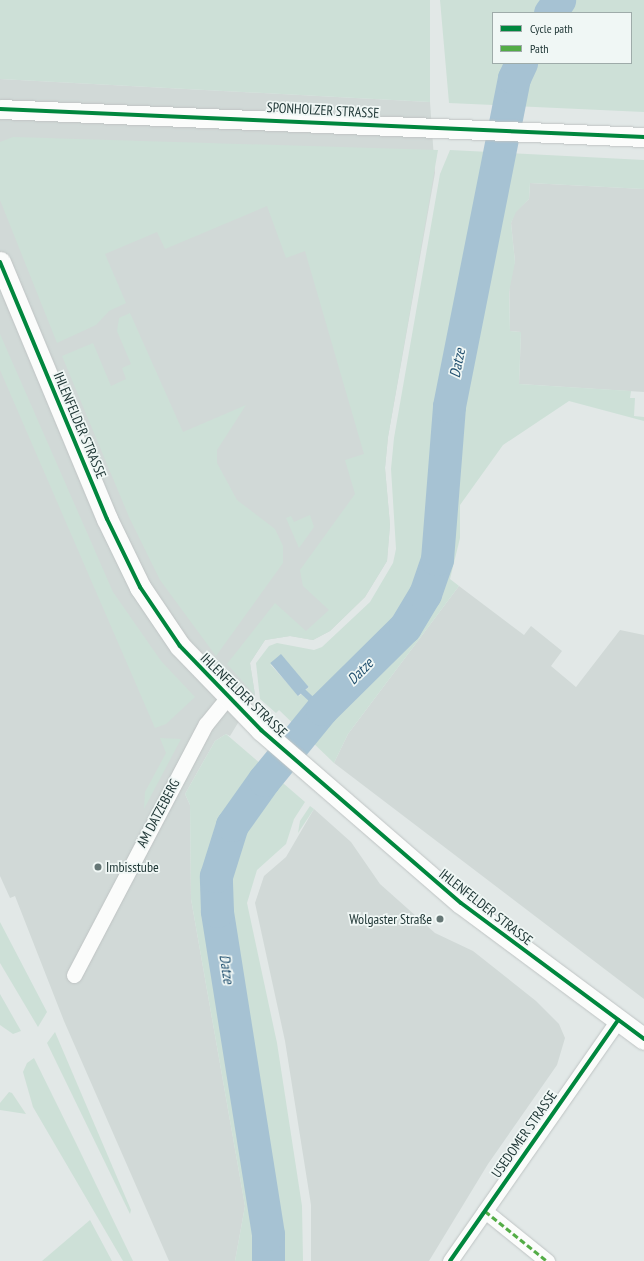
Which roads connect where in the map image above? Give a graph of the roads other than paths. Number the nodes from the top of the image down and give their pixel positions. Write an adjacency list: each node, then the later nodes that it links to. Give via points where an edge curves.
1 (0, 109): 2 (street, SPONHOLZER STRASSE)
2 (644, 137)
3 (0, 262): 4 (main road, IHLENFELDER STRASSE, via 140,587 180,646)
4 (227, 698): 5 (street, AM DATZEBERG, via 206,724); 6 (main road, IHLENFELDER STRASSE, via 461,903)
5 (74, 976)
6 (618, 1020): 7 (main road, IHLENFELDER STRASSE); 8 (street, USEDOMER STRASSE)
7 (644, 1039)
8 (484, 1211): 9 (street, USEDOMER STRASSE); 10 (street)
9 (450, 1261)
10 (548, 1261)

